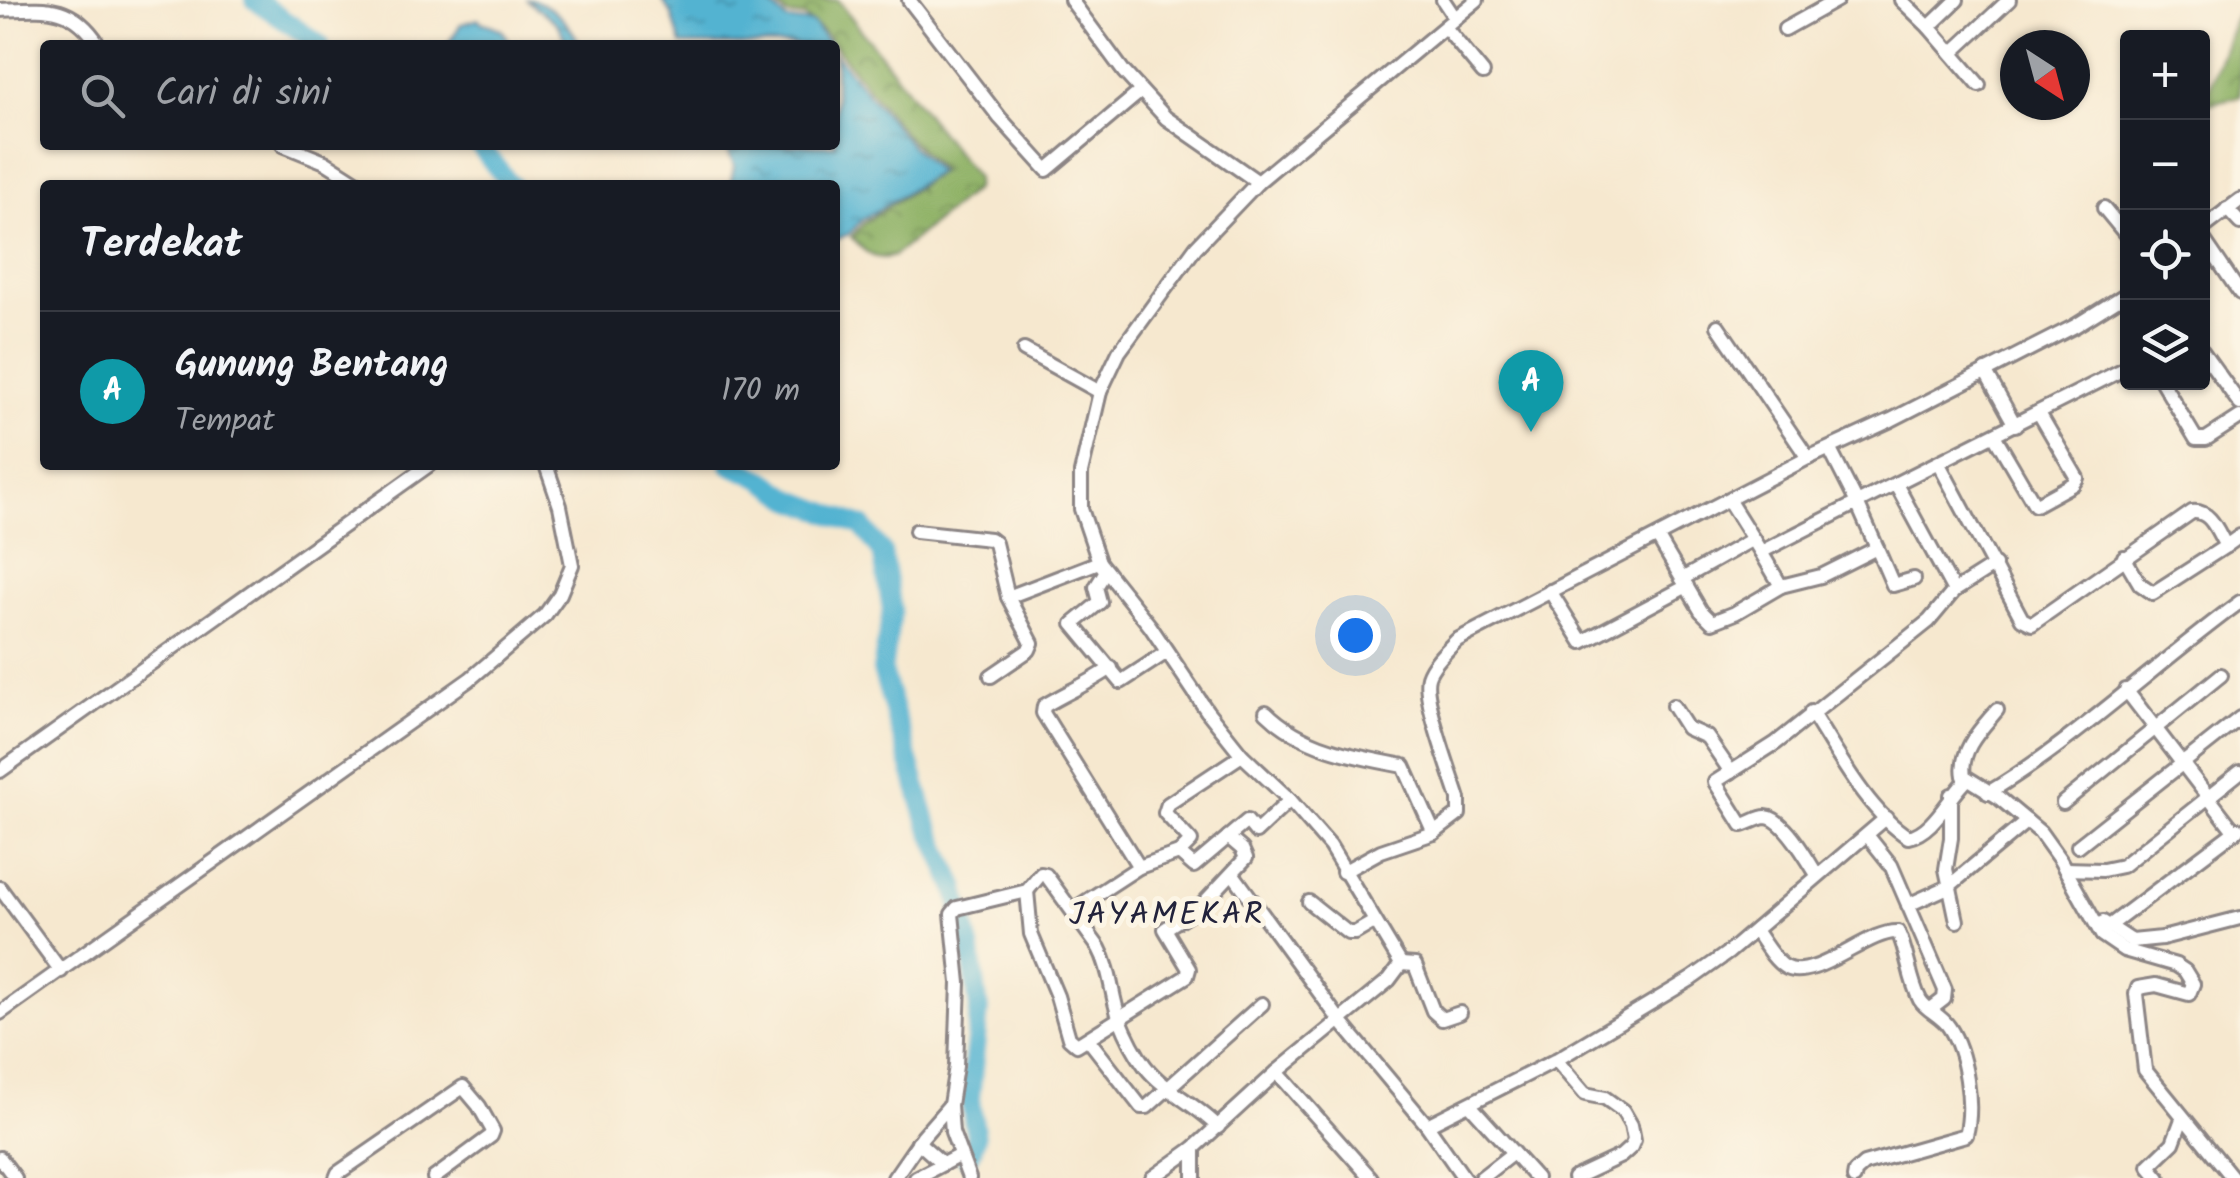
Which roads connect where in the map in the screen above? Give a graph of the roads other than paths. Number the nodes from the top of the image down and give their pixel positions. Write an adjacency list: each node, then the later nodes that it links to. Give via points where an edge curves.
1 (910, 0): 17 (street, via 1047,170)
2 (1071, 0): 17 (street)
3 (1443, 0): 10 (street)
4 (1477, 0): 10 (street)
5 (1838, 0): 12 (street)
6 (1902, 0): 11 (street)
7 (1956, 0): 11 (street)
8 (2009, 0): 14 (street)
9 (0, 10): 13 (street, via 60,12 82,22)
10 (1450, 23): 15 (street); 20 (street)
11 (1929, 27): 14 (street)
12 (1785, 29)
13 (95, 40)
14 (1952, 53): 16 (street)
15 (1484, 73)
16 (1979, 85)
17 (1141, 90): 20 (street, via 1166,118)
18 (296, 150): 19 (street)
19 (353, 180)
20 (1258, 182): 36 (street, via 1145,313)
21 (2240, 200): 23 (street)
22 (2104, 208): 26 (street)
23 (2228, 209): 24 (street); 25 (street)
24 (2210, 223)
25 (2240, 223)
26 (2120, 227)
27 (2210, 248): 28 (street)
28 (2240, 294)
29 (2120, 298): 33 (street)
30 (1718, 326): 43 (street)
31 (1024, 350): 36 (street)
32 (2210, 360): 37 (street)
33 (1985, 371): 40 (street); 42 (street)
34 (2120, 371): 38 (street)
35 (2167, 390): 39 (street, via 2196,438 2206,439)
36 (1100, 392): 59 (street, via 1081,473 1082,510)
37 (2238, 394)
38 (2040, 413): 40 (street); 41 (street, via 2077,478 2035,505)
39 (2240, 417)
40 (2015, 425): 41 (street)
41 (1994, 436): 44 (street)
42 (1830, 450): 43 (street); 49 (street)
43 (1808, 458): 48 (street)
44 (1939, 464): 47 (street); 58 (street)
45 (423, 470): 80 (street)
46 (548, 470): 115 (street, via 572,566 546,615 470,679)
47 (1896, 484): 49 (street); 64 (street)
48 (1730, 501): 52 (street); 53 (street)
49 (1857, 503): 55 (street); 56 (street)
50 (916, 531): 65 (street, via 990,538)
51 (2240, 536): 54 (street)
52 (1658, 538): 61 (street); 63 (street)
53 (1753, 539): 56 (street); 61 (street)
54 (2226, 546): 57 (street, via 2153,593); 57 (street, via 2198,510)
55 (1877, 548): 60 (street, via 1893,585); 62 (street, via 1821,576)
56 (1761, 552): 62 (street)
57 (2124, 557): 58 (street, via 2032,624 2022,619)
58 (1995, 565): 64 (street)
59 (1103, 566): 65 (street); 67 (street); 68 (street, via 1096,587 1100,602 1074,624)
60 (1914, 579)
61 (1685, 582): 62 (street, via 1712,622); 63 (street, via 1584,642)
62 (1781, 586)
63 (1550, 591): 92 (street, via 1457,640 1430,672 1432,711 1460,807)
64 (1954, 591): 75 (street, via 1929,622)
65 (1008, 598): 70 (street, via 1032,643)
66 (2240, 602): 71 (street)
67 (1167, 652): 68 (street, via 1121,682); 78 (street)
68 (1111, 668): 97 (street, via 1044,706 1043,713)
69 (2221, 674): 77 (street)
70 (990, 676)
71 (2126, 690): 77 (street); 84 (street)
72 (1673, 706): 81 (street, via 1687,728 1707,737)
73 (1997, 710): 83 (street, via 1972,740 1963,761)
74 (1266, 712): 92 (street, via 1283,729 1314,743 1404,766)
75 (1811, 712): 81 (street); 89 (street)
76 (2240, 718): 79 (street)
77 (2155, 730): 79 (street); 88 (street)
78 (1242, 755): 87 (street); 96 (street, via 1168,804 1165,812 1191,842)
79 (2183, 765): 86 (street); 95 (street)
80 (0, 771)
81 (1731, 772): 101 (street, via 1715,784 1742,825 1775,820)
82 (2240, 772): 86 (street)
83 (1967, 780): 84 (street); 85 (street)
84 (1988, 794): 90 (street)
85 (1951, 795): 89 (street, via 1916,836 1902,834); 102 (street)
86 (2208, 798): 91 (street); 98 (street, via 2122,866)
87 (1290, 800): 94 (street, via 1256,832 1246,821); 99 (street)
88 (2063, 802)
89 (1886, 818): 93 (street)
90 (2027, 821): 98 (street); 102 (street)
91 (2237, 830): 112 (street)
92 (1434, 833): 99 (street)
93 (1868, 835): 101 (street); 106 (street, via 1891,865)
94 (1228, 837): 96 (street, via 1194,866); 100 (street, via 1246,853)
95 (2078, 846)
96 (1179, 853): 97 (street)
97 (1140, 867): 107 (street)
98 (2065, 869): 108 (street)
99 (1343, 872): 111 (street)
100 (1233, 874): 120 (street, via 1164,929 1188,976); 121 (street)
101 (1816, 875): 113 (street)
102 (1948, 887): 106 (street); 110 (street)
103 (0, 888): 115 (street)
104 (1027, 891): 107 (street, via 1044,874); 122 (street, via 1032,934 1069,1038 1077,1045); 126 (street, via 952,914 958,982)
105 (1309, 902): 111 (street, via 1348,932)
106 (1908, 905): 117 (street, via 1945,990 1944,1000)
107 (1073, 910): 120 (street, via 1106,960)
108 (2090, 911): 112 (street); 128 (street, via 2111,942 2176,965 2193,984 2189,994 2142,986 2136,994 2144,1070)
109 (2240, 918): 112 (street, via 2162,938 2132,940)
110 (1957, 921)
111 (1374, 922): 114 (street)
112 (2108, 927)
113 (1754, 930): 117 (street, via 1791,970 1821,964 1894,931 1918,996); 123 (street, via 1691,979)
114 (1401, 964): 119 (street, via 1415,965 1442,1019); 121 (street)
115 (61, 970): 118 (street)
116 (1262, 1004): 125 (street)
117 (1930, 1009): 150 (street, via 1952,1030 1958,1049 1968,1131 1864,1164)
118 (0, 1013)
119 (1460, 1013)
120 (1120, 1018): 122 (street); 125 (street, via 1146,1067)
121 (1341, 1022): 124 (street); 129 (street)
122 (1088, 1039): 125 (street, via 1141,1106)
123 (1556, 1060): 127 (street); 149 (street, via 1580,1090 1623,1111 1633,1132 1631,1148 1621,1156)
124 (1277, 1072): 130 (street); 145 (street)
125 (1170, 1089): 130 (street)
126 (950, 1105): 131 (street); 134 (street)
127 (1470, 1105): 129 (street); 133 (street)
128 (2182, 1118): 151 (street, via 2173,1143 2148,1166); 152 (street)
129 (1427, 1125): 146 (street)
130 (1218, 1127): 132 (street)
131 (918, 1142): 136 (street); 140 (street)
132 (1194, 1148): 143 (street); 144 (street)
133 (1513, 1152): 147 (street); 148 (street)
134 (960, 1156): 136 (street); 142 (street)
135 (0, 1158): 137 (street)
136 (943, 1164): 141 (street)
137 (16, 1178)
138 (336, 1178): 139 (street, via 463,1086 493,1132)
139 (434, 1178)
140 (894, 1178)
141 (916, 1178)
142 (970, 1178)
143 (1152, 1178)
144 (1194, 1178)
145 (1370, 1178)
146 (1464, 1178)
147 (1481, 1178)
148 (1536, 1178)
149 (1574, 1178)
150 (1854, 1178)
151 (2160, 1178)
152 (2233, 1178)

